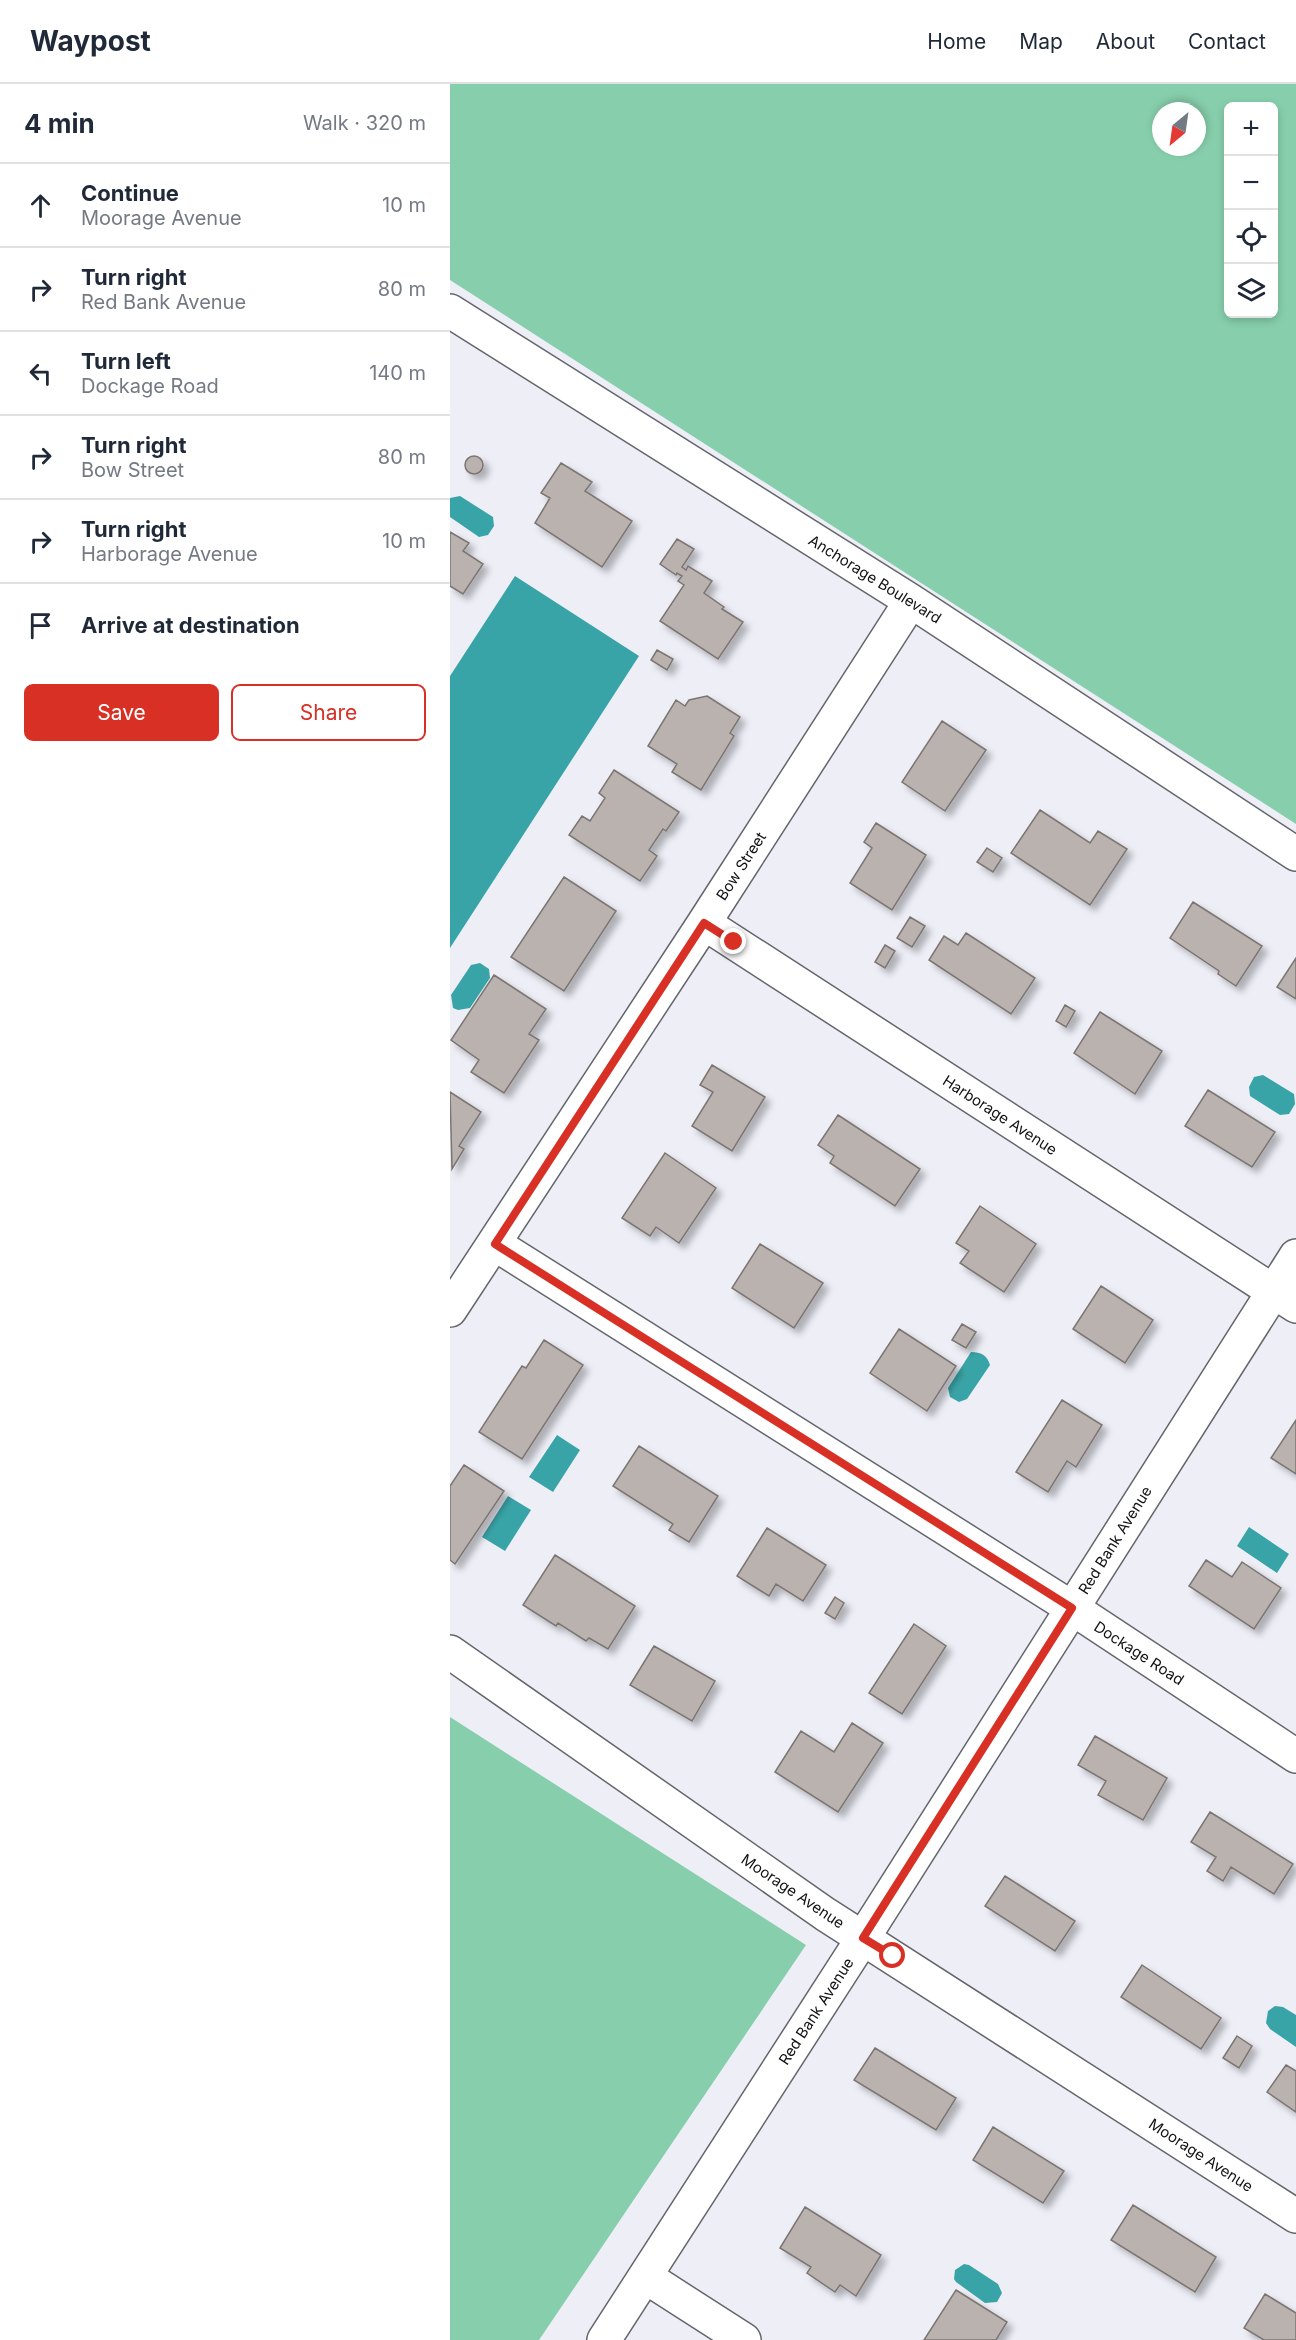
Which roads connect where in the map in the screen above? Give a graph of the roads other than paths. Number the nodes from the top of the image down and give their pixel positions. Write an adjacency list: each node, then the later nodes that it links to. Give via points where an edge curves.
1 (452, 316): 2 (street, Anchorage Boulevard)
2 (911, 601): 3 (street, Anchorage Boulevard); 4 (street, Bow Street)
3 (1296, 854)
4 (704, 923): 5 (street, Bow Street); 7 (street, Harborage Avenue)
5 (495, 1244): 8 (street, Bow Street); 9 (street, Dockage Road)
6 (1296, 1256): 7 (street, Red Bank Avenue)
7 (1285, 1298): 9 (street, Red Bank Avenue)
8 (450, 1310)
9 (1072, 1608): 11 (street, Dockage Road); 12 (street, Red Bank Avenue)
10 (450, 1652): 12 (street, Moorage Avenue)
11 (1296, 1756)
12 (863, 1938): 13 (street, Moorage Avenue); 14 (street, Red Bank Avenue)
13 (1296, 2216)
14 (646, 2277): 15 (street, Red Bank Avenue); 16 (street)
15 (604, 2340)
16 (744, 2340)

